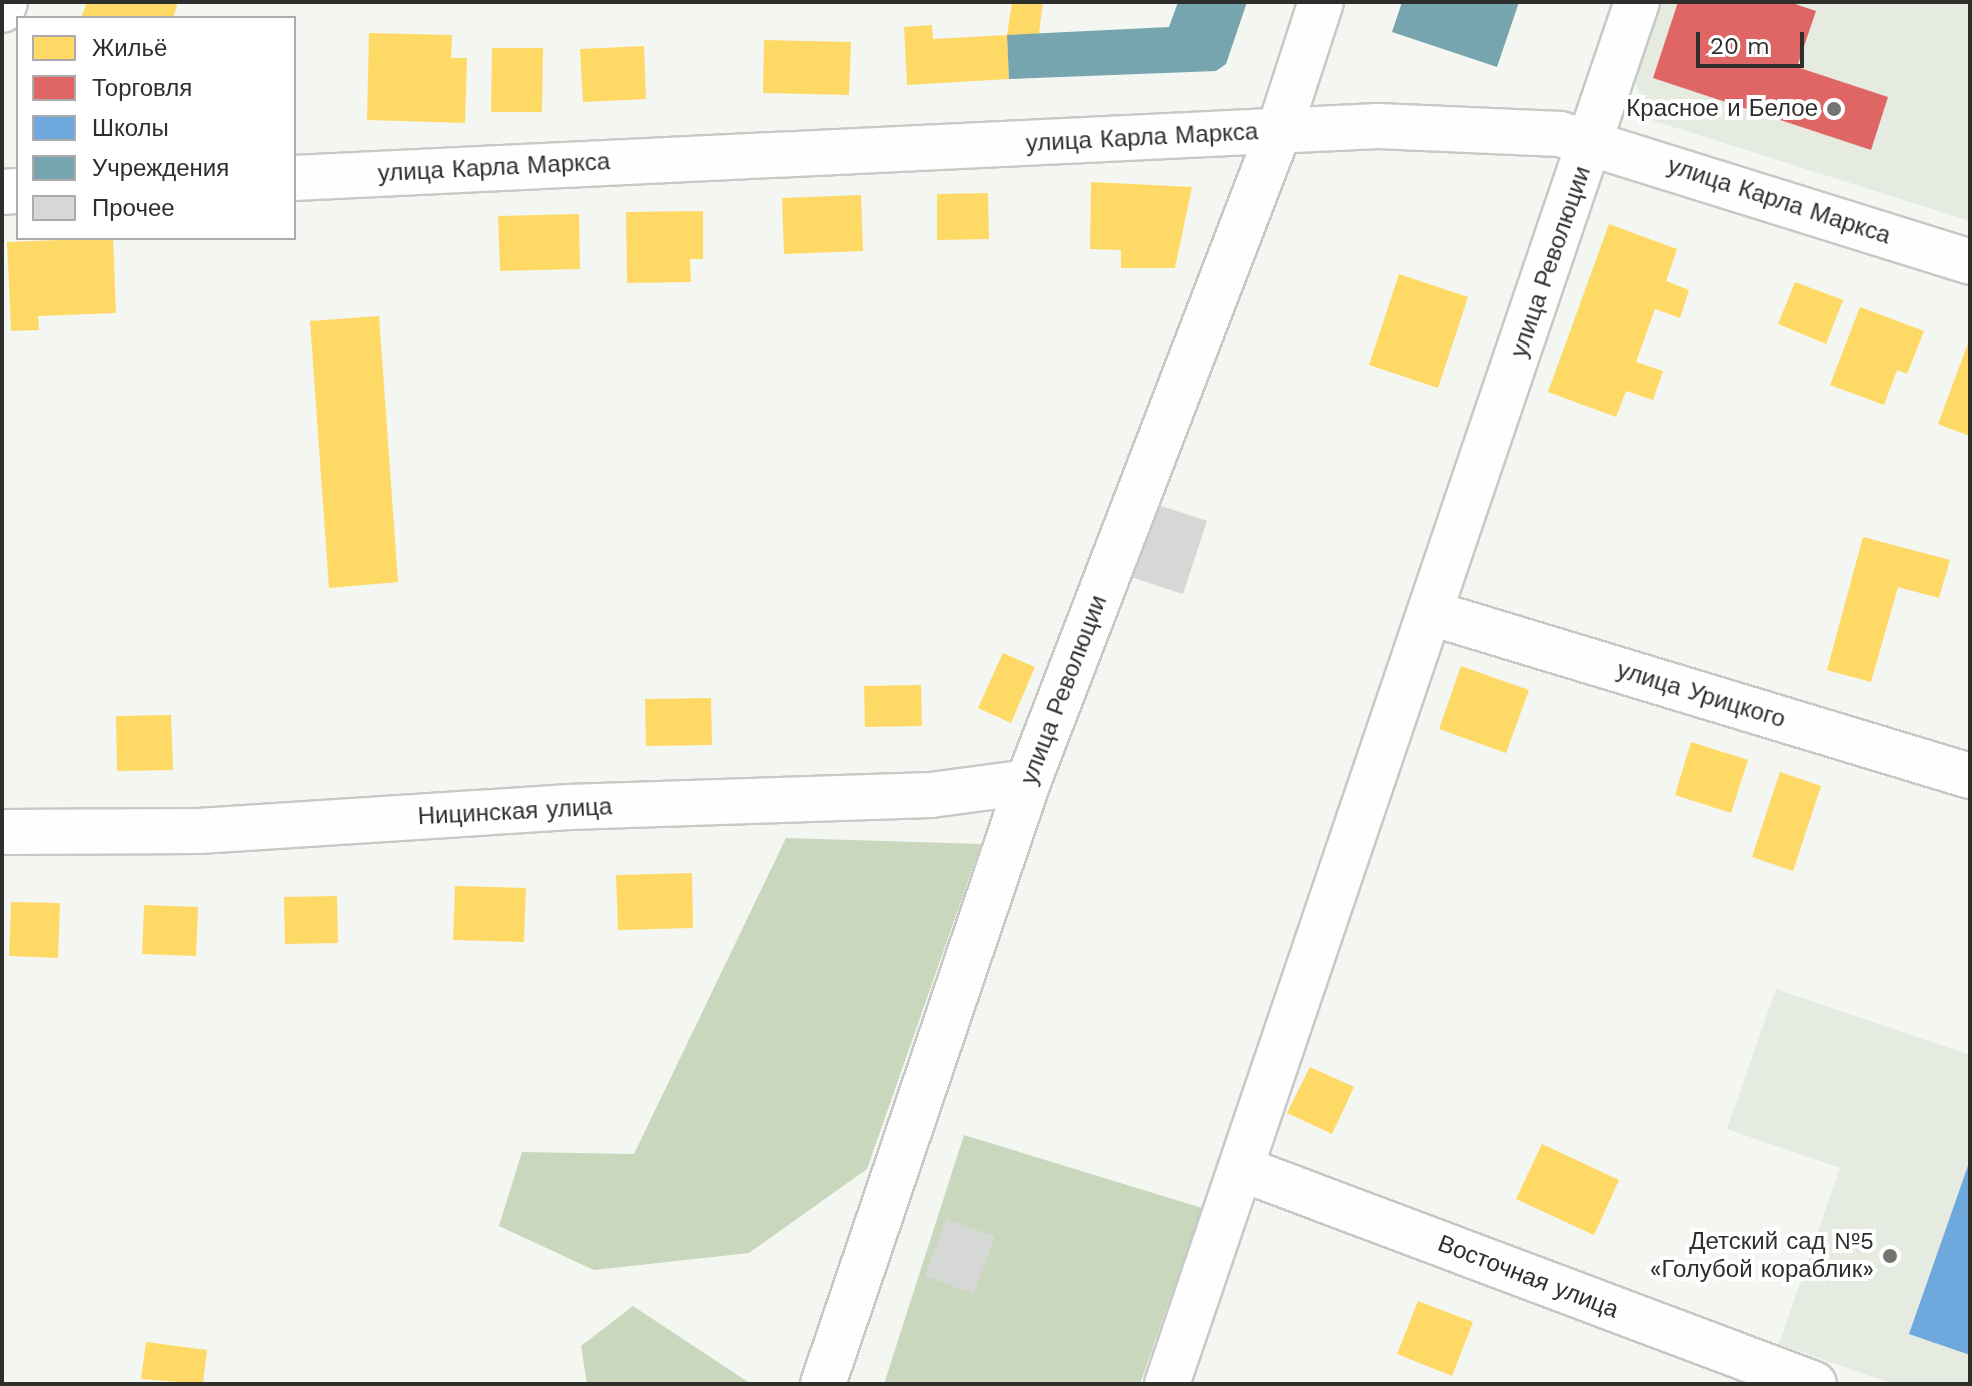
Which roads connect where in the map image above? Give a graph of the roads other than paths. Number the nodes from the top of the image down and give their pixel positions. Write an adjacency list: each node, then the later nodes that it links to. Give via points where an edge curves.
1 (5, 2): 4 (street)
2 (1321, 2): 5 (street, улица Революции)
3 (1637, 2): 6 (street, улица Революции)
4 (2, 10)
5 (1279, 131): 6 (street, улица Карла Маркса, via 1378,126 1560,134); 7 (street, улица Карла Маркса); 11 (street, улица Революции)
6 (1593, 142): 8 (street, улица Карла Маркса); 9 (street, улица Революции)
7 (296, 178)
8 (1970, 262)
9 (1431, 613): 10 (street, улица Урицкого); 13 (street, улица Революции)
10 (1970, 776)
11 (1028, 782): 12 (street, Ницинская улица, via 931,795 569,807 199,831); 14 (street, улица Революции)
12 (2, 832)
13 (1242, 1169): 15 (street, улица Революции); 16 (street, Восточная улица)
14 (823, 1384)
15 (1167, 1384)
16 (1814, 1384)

